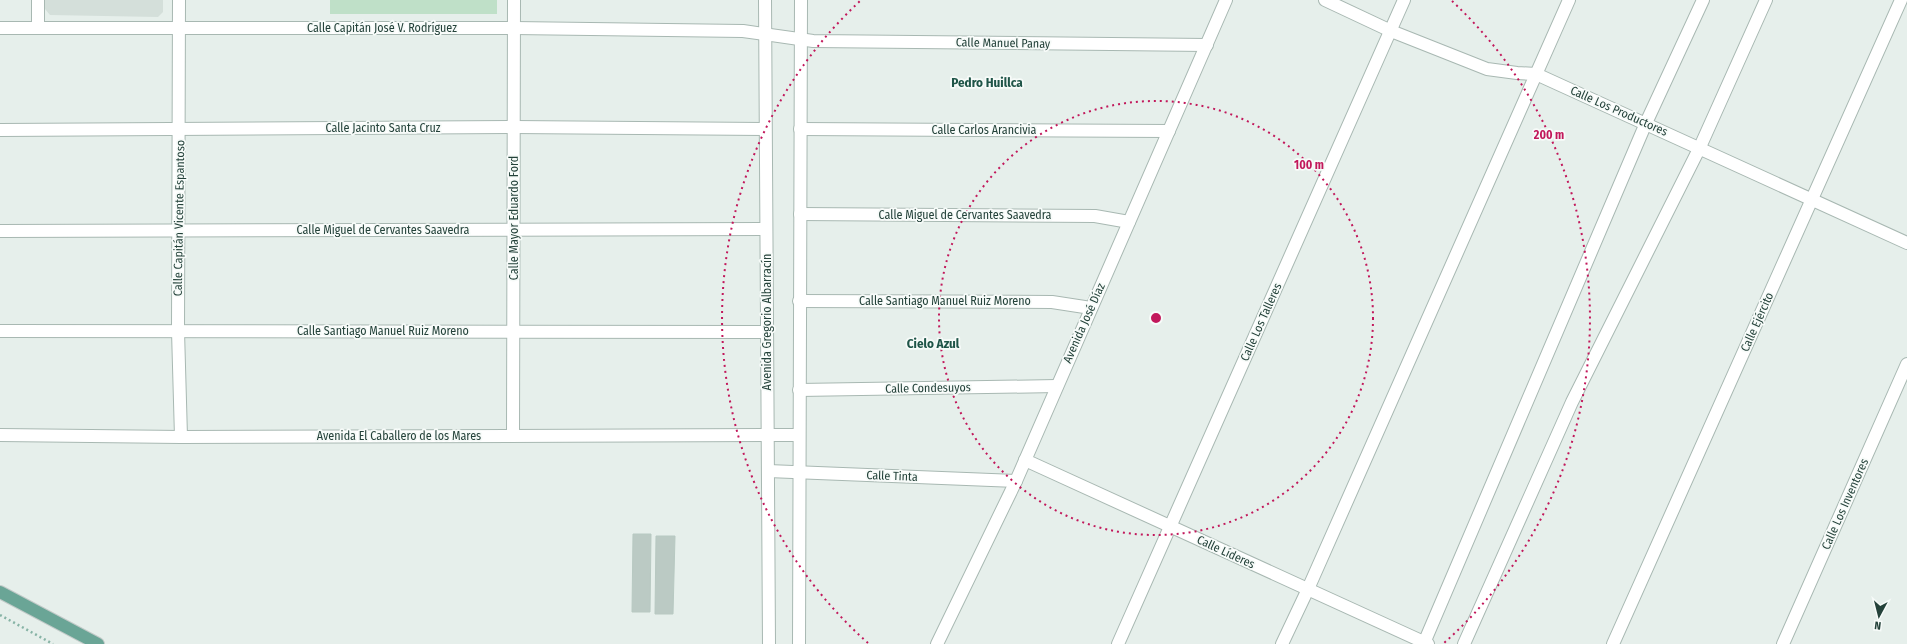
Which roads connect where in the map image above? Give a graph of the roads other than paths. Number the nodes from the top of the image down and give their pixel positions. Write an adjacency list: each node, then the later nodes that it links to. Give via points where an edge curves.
1 (38, 0): 14 (street)
2 (179, 0): 15 (street, Calle Capitán Vicente Espantoso)
3 (514, 0): 16 (street, Calle Mayor Eduardo Ford)
4 (765, 0): 18 (street, Avenida Gregorio Albarracín)
5 (801, 0): 19 (street)
6 (1226, 0): 20 (street, Avenida José Díaz)
7 (1325, 0): 17 (street, Calle Los Productores)
8 (1404, 0): 17 (street, Calle Los Talleres)
9 (1569, 0): 21 (street)
10 (1703, 0): 22 (street)
11 (1766, 0): 29 (street)
12 (1901, 0): 30 (street, Calle Ejército)
13 (0, 28): 14 (street, Calle Capitán José V. Rodríguez)
14 (38, 28): 15 (street, Calle Capitán José V. Rodríguez)
15 (179, 28): 16 (street, Calle Capitán José V. Rodríguez); 24 (street, Calle Capitán Vicente Espantoso)
16 (514, 28): 18 (street, Calle Capitán José V. Rodríguez, via 743,31); 23 (street, Calle Mayor Eduardo Ford)
17 (1391, 31): 21 (street, Calle Los Productores, via 1487,69); 56 (street, Calle Los Talleres)
18 (764, 35): 19 (street, Calle Manuel Panay); 25 (street, Avenida Gregorio Albarracín)
19 (800, 40): 20 (street, Calle Manuel Panay); 26 (street)
20 (1206, 45): 28 (street, Avenida José Díaz)
21 (1536, 74): 22 (street, Calle Los Productores); 57 (street)
22 (1646, 123): 29 (street, Calle Los Productores); 59 (street)
23 (514, 127): 24 (street, Calle Jacinto Santa Cruz); 25 (street, Calle Jacinto Santa Cruz); 33 (street, Calle Mayor Eduardo Ford)
24 (179, 129): 27 (street, Calle Jacinto Santa Cruz); 36 (street, Calle Capitán Vicente Espantoso)
25 (765, 129): 34 (street, Avenida Gregorio Albarracín)
26 (800, 129): 28 (street, Calle Carlos Arancivia); 31 (street)
27 (0, 130)
28 (1169, 131): 32 (street, Avenida José Díaz)
29 (1700, 147): 30 (street, Calle Los Productores); 66 (street, via 1572,402)
30 (1812, 199): 37 (street, Calle Los Productores); 67 (street, Calle Ejército)
31 (800, 214): 32 (street, Calle Miguel de Cervantes Saavedra, via 1095,216); 38 (street)
32 (1129, 222): 39 (street, Avenida José Díaz)
33 (514, 230): 34 (street, Calle Miguel de Cervantes Saavedra); 36 (street, Calle Miguel de Cervantes Saavedra); 42 (street, Calle Mayor Eduardo Ford)
34 (766, 230): 43 (street, Avenida Gregorio Albarracín)
35 (0, 231): 36 (street, Calle Miguel de Cervantes Saavedra)
36 (178, 231): 41 (street, Calle Capitán Vicente Espantoso)
37 (1907, 243)
38 (799, 301): 39 (street, Calle Santiago Manuel Ruiz Moreno, via 1052,302); 46 (street)
39 (1091, 308): 45 (street, Avenida José Díaz)
40 (0, 331): 41 (street, Calle Santiago Manuel Ruiz Moreno)
41 (178, 331): 42 (street, Calle Santiago Manuel Ruiz Moreno); 51 (street, Calle Capitán Vicente Espantoso)
42 (514, 332): 43 (street, Calle Santiago Manuel Ruiz Moreno); 49 (street, Calle Mayor Eduardo Ford)
43 (767, 332): 50 (street, Avenida Gregorio Albarracín)
44 (1907, 364): 68 (street, Calle Los Inventores)
45 (1057, 386): 46 (street, Calle Condesuyos); 52 (street, Avenida José Díaz)
46 (799, 390): 48 (street)
47 (0, 434): 51 (street, Avenida El Caballero de los Mares)
48 (798, 435): 50 (street, Avenida El Caballero de los Mares); 54 (street)
49 (513, 436): 50 (street, Avenida El Caballero de los Mares); 51 (street, Avenida El Caballero de los Mares)
50 (768, 436): 53 (street, Avenida Gregorio Albarracín)
51 (181, 437)
52 (1025, 460): 55 (street, Avenida José Díaz); 56 (street, Calle Líderes)
53 (768, 471): 54 (street, Calle Tinta); 61 (street, Avenida Gregorio Albarracín)
54 (799, 472): 55 (street, Calle Tinta); 62 (street)
55 (1016, 481): 63 (street, Avenida José Díaz)
56 (1170, 526): 57 (street, Calle Líderes); 64 (street, Calle Los Talleres)
57 (1308, 590): 59 (street, Calle Líderes); 65 (street)
58 (0, 592): 60 (main road)
59 (1426, 643)
60 (98, 644)
61 (769, 644)
62 (799, 644)
63 (937, 644)
64 (1118, 644)
65 (1282, 644)
66 (1464, 644)
67 (1613, 644)
68 (1784, 644)

